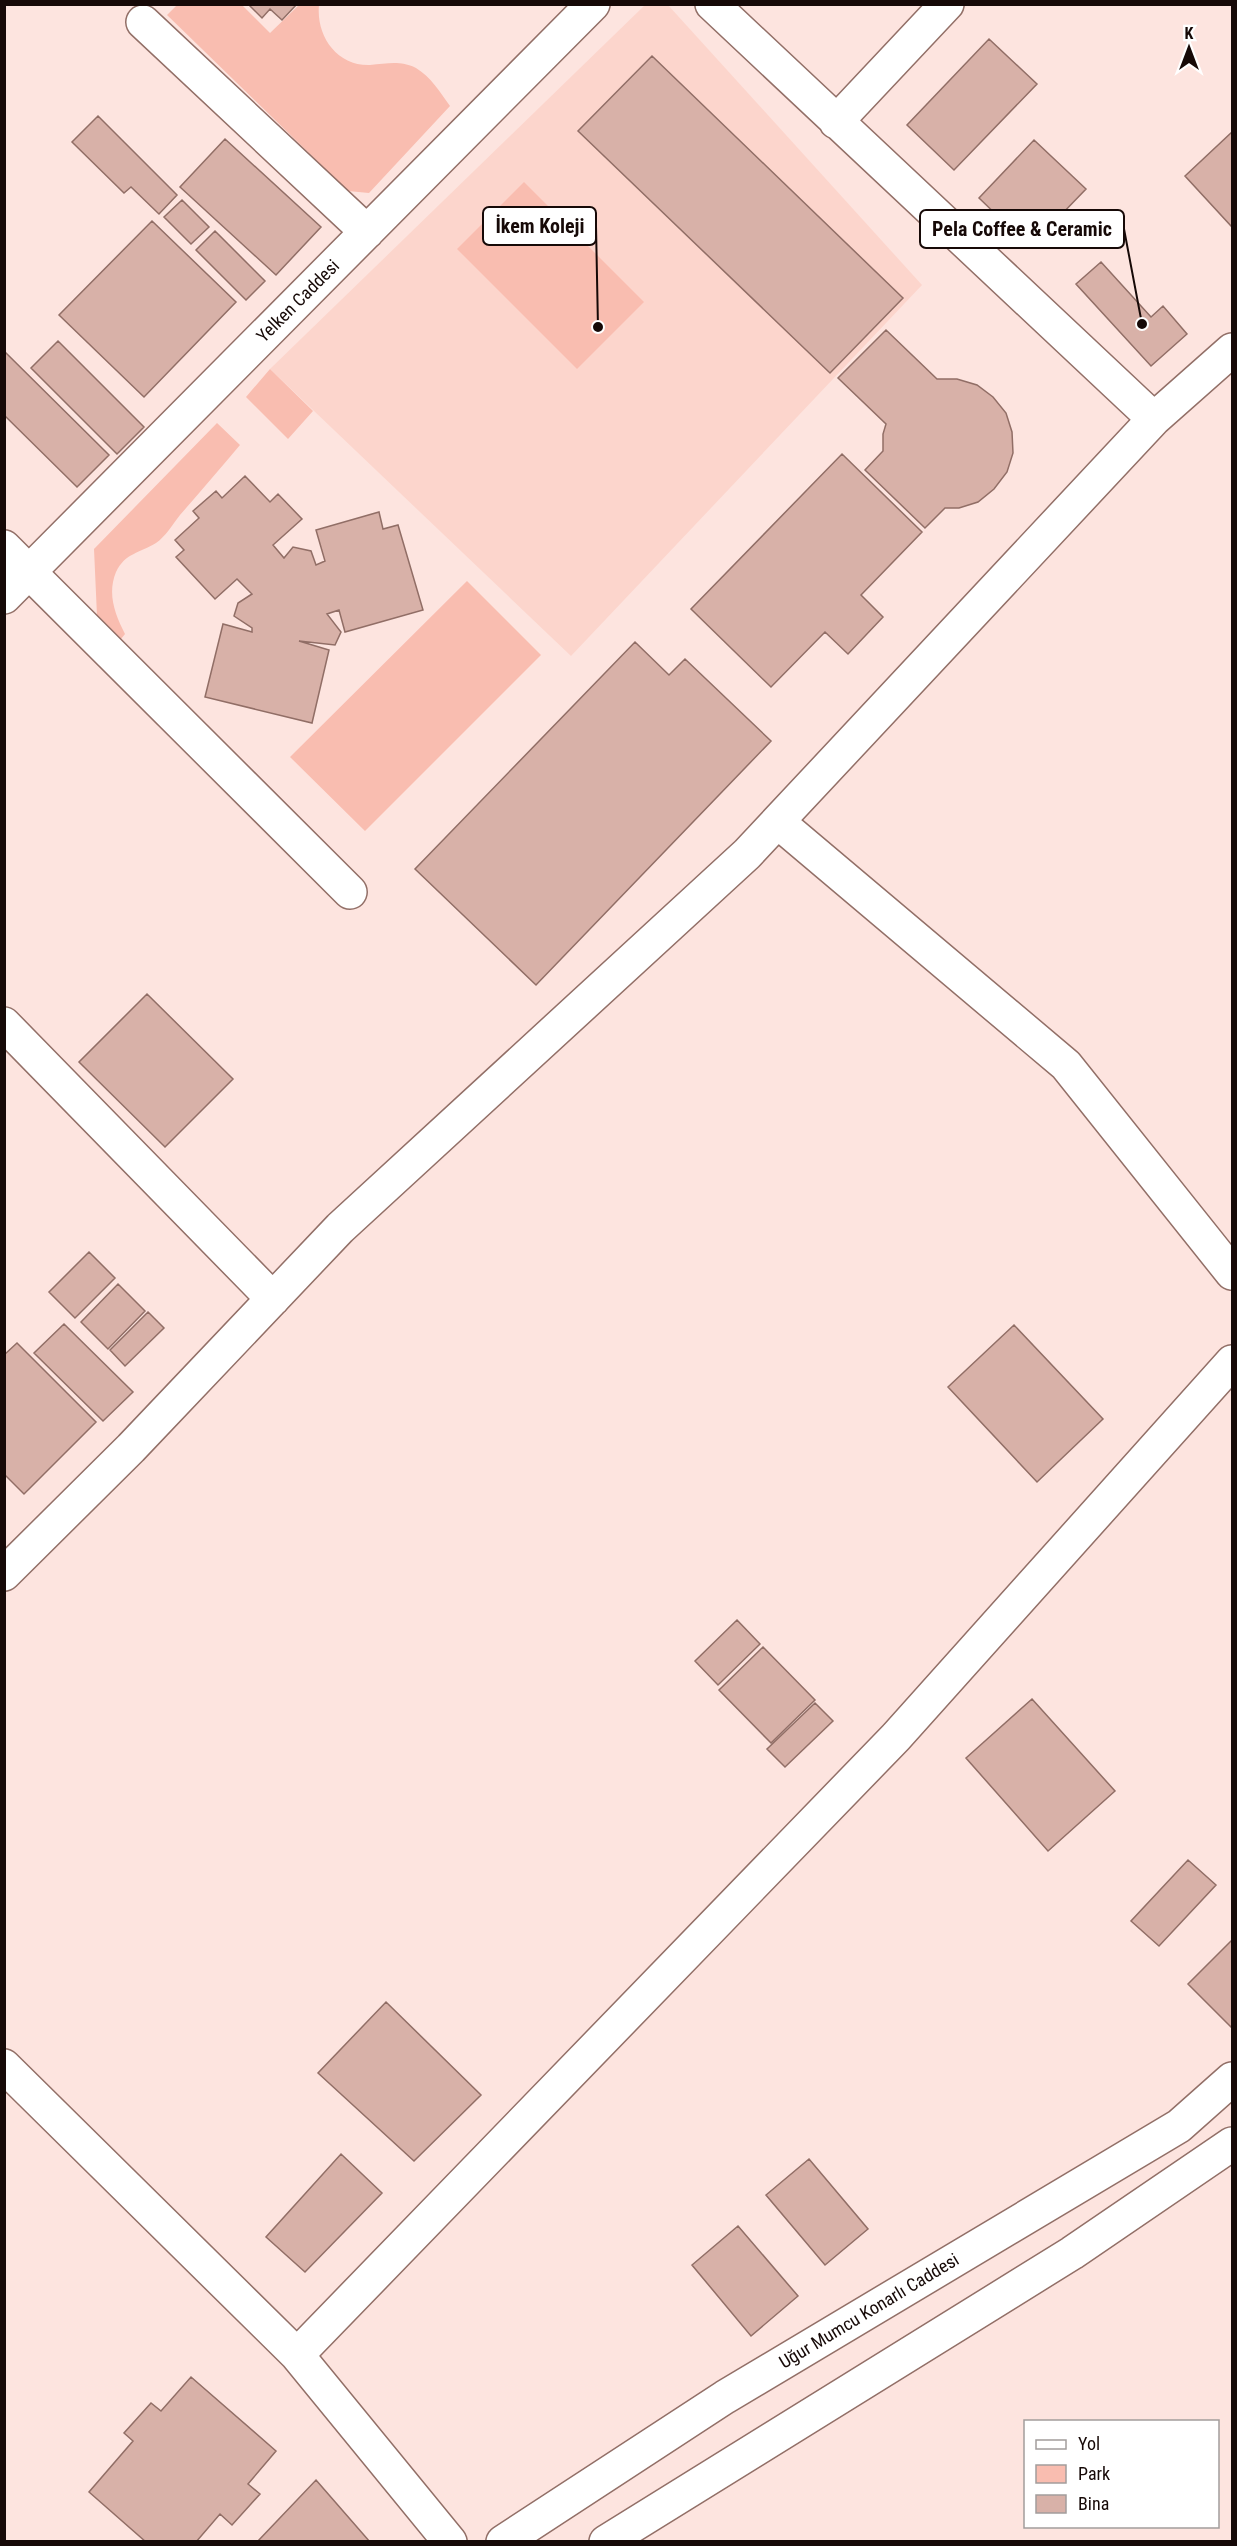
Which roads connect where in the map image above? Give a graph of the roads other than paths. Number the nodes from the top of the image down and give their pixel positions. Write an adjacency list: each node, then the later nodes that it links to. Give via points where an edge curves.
1 (592, 4): 6 (street, Yelken Caddesi)
2 (712, 4): 5 (street)
3 (946, 4): 5 (street)
4 (143, 22): 6 (street)
5 (837, 122): 8 (street)
6 (367, 232): 10 (street, Yelken Caddesi)
7 (1233, 350): 8 (street)
8 (1154, 419): 12 (street)
9 (4, 547): 10 (street)
10 (29, 572): 11 (street, Yelken Caddesi); 13 (street)
11 (4, 597)
12 (778, 822): 15 (street, via 1066,1065); 16 (street, via 339,1228)
13 (350, 892)
14 (4, 1024): 16 (street)
15 (1233, 1273)
16 (273, 1299): 18 (street, via 131,1448)
17 (1233, 1362): 22 (street, via 896,1737)
18 (9, 1560)
19 (4, 2066): 22 (street)
20 (1233, 2079): 24 (street, Uğur Mumcu Konarlı Caddesi, via 1179,2126 724,2397)
21 (1233, 2144): 25 (street, via 1072,2253)
22 (297, 2355): 23 (street)
23 (450, 2541)
24 (503, 2541)
25 (606, 2541)

